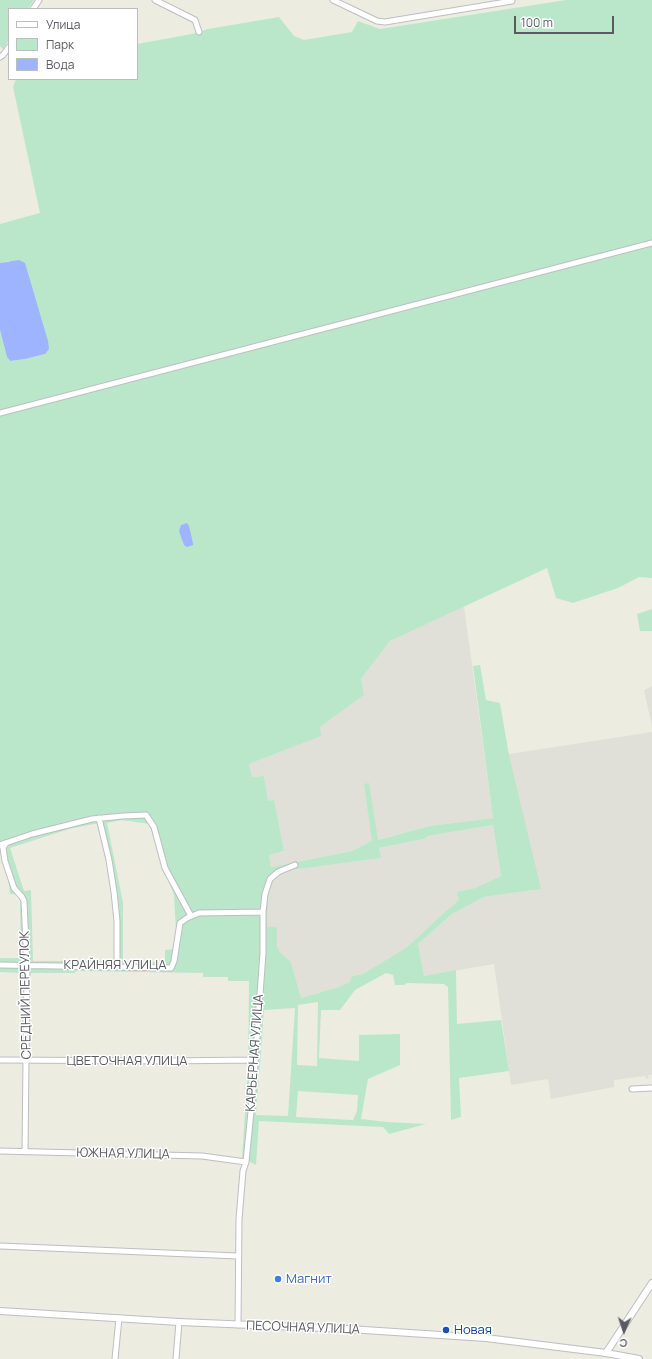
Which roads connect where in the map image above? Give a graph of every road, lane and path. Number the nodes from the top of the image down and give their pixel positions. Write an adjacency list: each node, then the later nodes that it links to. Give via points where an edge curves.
1 (155, 0): 4 (street, via 194,20)
2 (333, 0): 3 (street, via 376,21 385,22)
3 (513, 0)
4 (199, 32)
5 (8, 49): 6 (street)
6 (0, 57)
7 (652, 243): 8 (street)
8 (0, 413)
9 (99, 818): 10 (street); 14 (street, via 146,815 154,827 165,868); 17 (street, via 110,860 114,892)
10 (6, 843): 11 (street); 16 (street, СРЕДНИЙ ПЕРЕУЛОК, via 3,848 5,861 14,888 24,901)
11 (0, 845)
12 (295, 865): 13 (street, КАРЬЕРНАЯ УЛИЦА, via 278,872 270,879)
13 (263, 912): 14 (street, via 199,913); 19 (street, КАРЬЕРНАЯ УЛИЦА, via 263,953)
14 (191, 916): 17 (street, КРАЙНЯЯ УЛИЦА, via 180,923 171,968)
15 (0, 965): 16 (street, КРАЙНЯЯ УЛИЦА)
16 (27, 965): 17 (street, КРАЙНЯЯ УЛИЦА); 20 (street, СРЕДНИЙ ПЕРЕУЛОК)
17 (117, 966)
18 (0, 1060): 20 (street, ЦВЕТОЧНАЯ УЛИЦА)
19 (255, 1060): 20 (street, ЦВЕТОЧНАЯ УЛИЦА); 25 (street, КАРЬЕРНАЯ УЛИЦА)
20 (26, 1061): 24 (street, СРЕДНИЙ ПЕРЕУЛОК)
21 (652, 1088): 22 (street)
22 (632, 1089)
23 (0, 1151): 24 (street, ЮЖНАЯ УЛИЦА)
24 (25, 1152): 25 (street, ЮЖНАЯ УЛИЦА, via 202,1156)
25 (246, 1162): 27 (street, КАРЬЕРНАЯ УЛИЦА, via 243,1171)
26 (0, 1246): 27 (street)
27 (238, 1256): 32 (street, КАРЬЕРНАЯ УЛИЦА)
28 (652, 1283): 33 (street)
29 (0, 1311): 30 (street, ПЕСОЧНАЯ УЛИЦА)
30 (119, 1318): 31 (street, ПЕСОЧНАЯ УЛИЦА); 34 (street)
31 (179, 1322): 32 (street, ПЕСОЧНАЯ УЛИЦА); 35 (street)
32 (238, 1325): 33 (street, ПЕСОЧНАЯ УЛИЦА, via 486,1338)
33 (606, 1353): 36 (street, ПЕСОЧНАЯ УЛИЦА)
34 (115, 1359)
35 (176, 1359)
36 (639, 1359)

